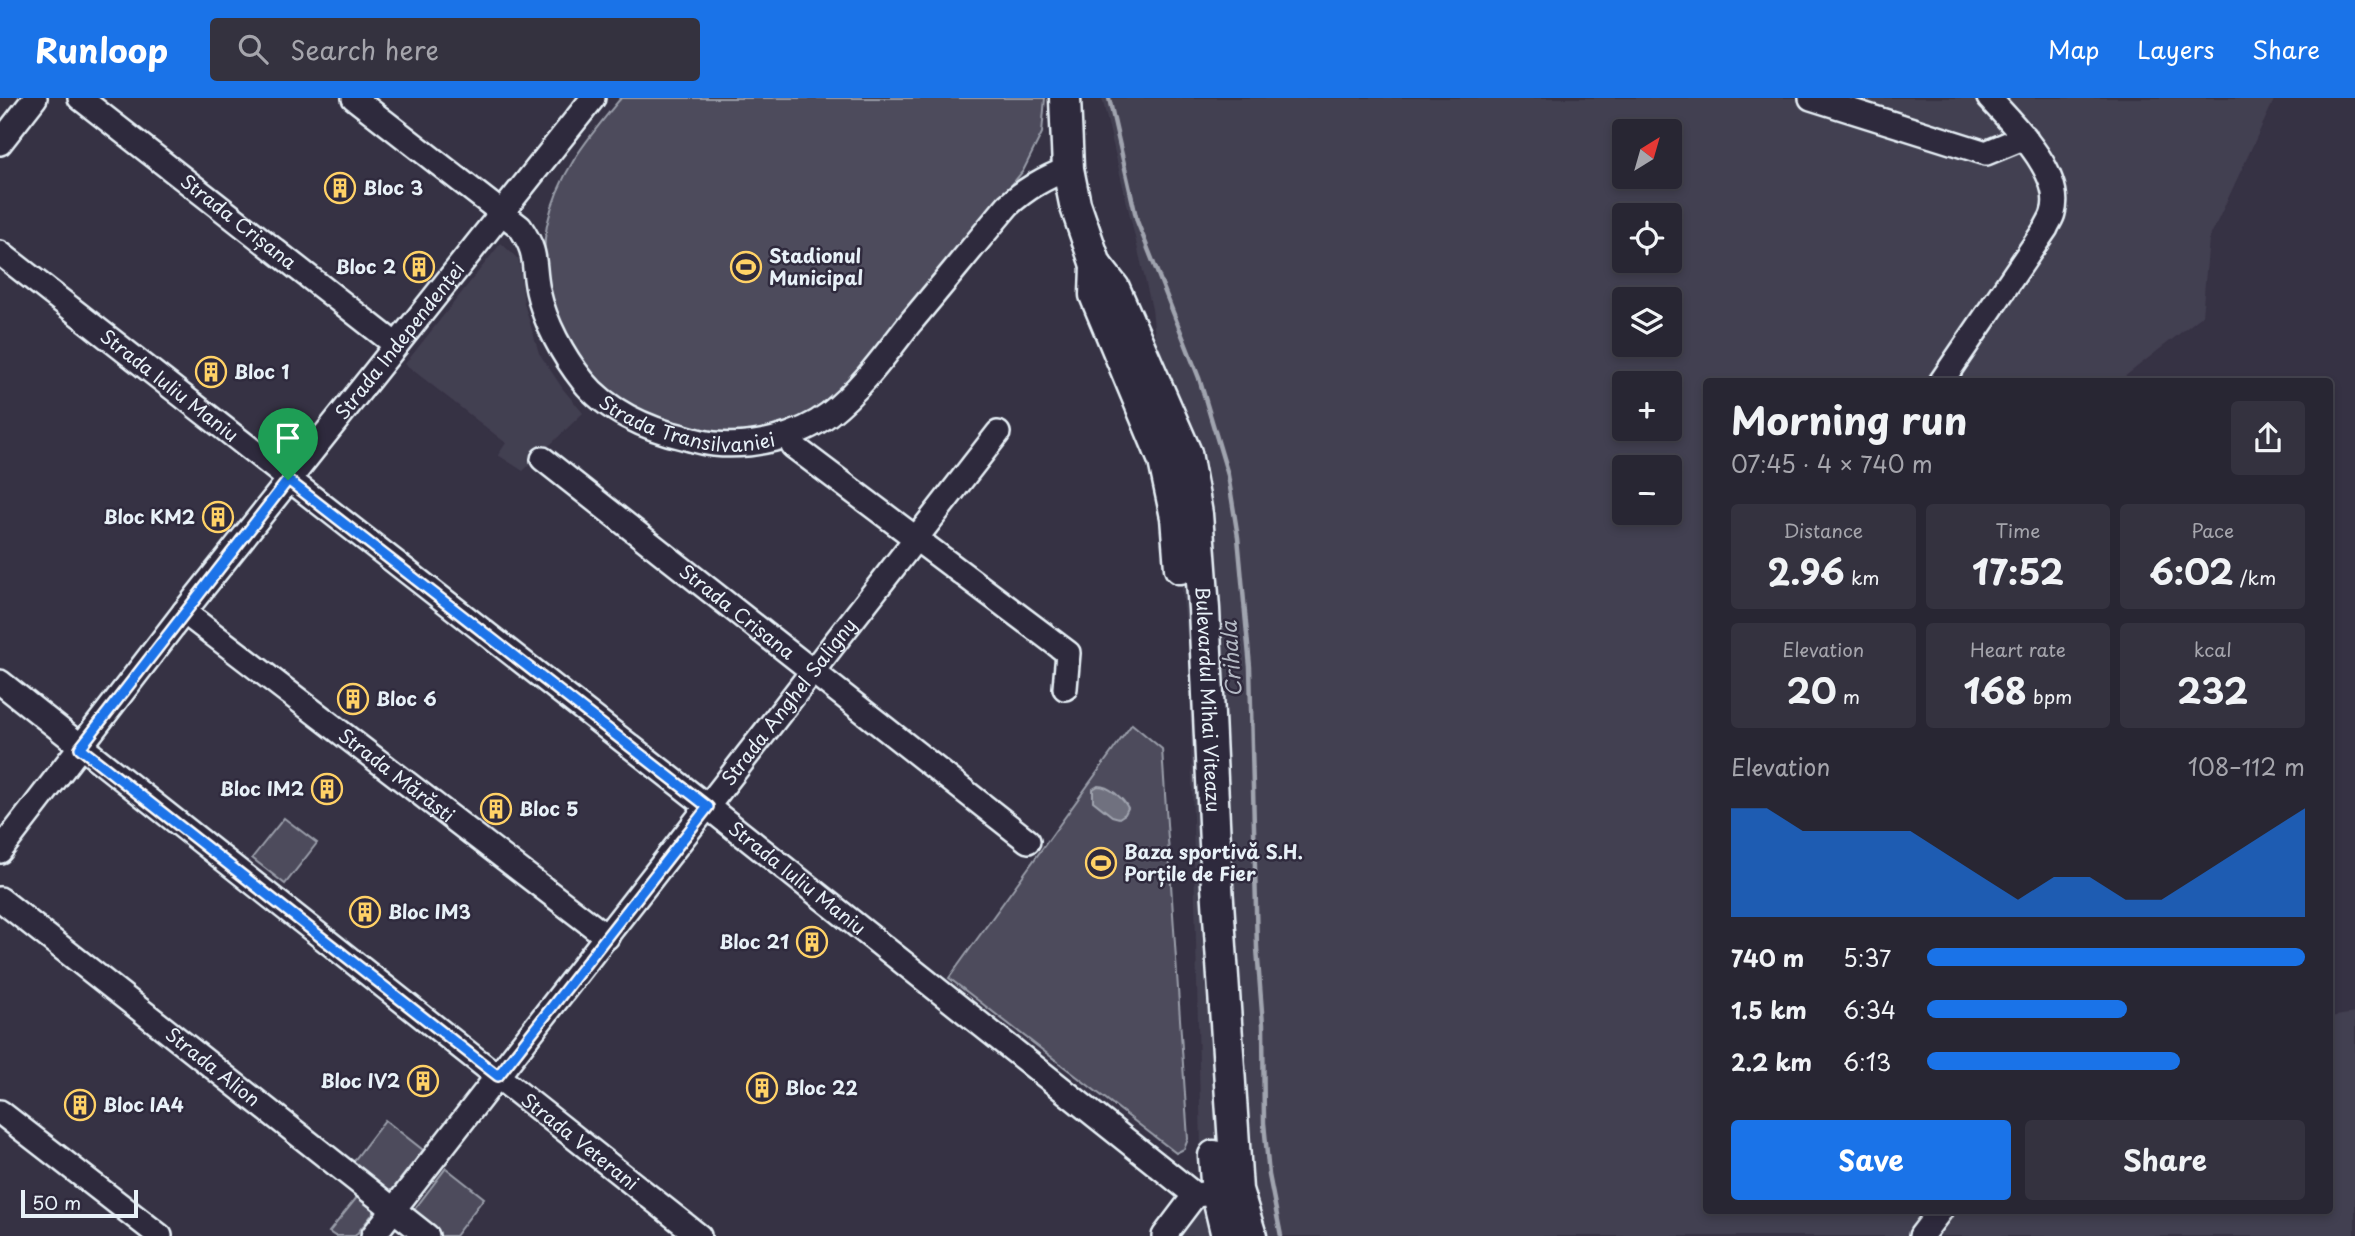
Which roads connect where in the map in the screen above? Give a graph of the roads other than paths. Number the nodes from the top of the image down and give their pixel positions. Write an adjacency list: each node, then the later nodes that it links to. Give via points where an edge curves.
1 (35, 98): 9 (street)
2 (80, 98): 13 (street, Strada Crișana)
3 (354, 98): 11 (street, Strada Transilvaniei)
4 (593, 98): 11 (street, Strada Independenței)
5 (1065, 98): 10 (main road, Bulevardul Mihai Viteazu)
6 (1811, 98): 8 (street, via 1986,153)
7 (1989, 98): 8 (street)
8 (2025, 137): 14 (street, via 2049,178 2054,213)
9 (0, 143)
10 (1068, 169): 11 (street, Strada Transilvaniei, via 1042,179 1008,205 859,387 828,415 759,442 714,444 676,436 621,412 584,383 549,322 538,291 530,242); 32 (main road, Bulevardul Mihai Viteazu, via 1096,265 1114,288 1186,453 1197,514 1217,886)
11 (502, 212): 13 (street, Strada Independenței)
12 (0, 253): 18 (street, Strada Iuliu Maniu)
13 (396, 345): 18 (street, Strada Independenței)
14 (1944, 378)
15 (998, 433): 19 (street, Strada Anghel Saligny)
16 (793, 446): 19 (street, Strada Transilvaniei)
17 (543, 459): 21 (street, Strada Crișana)
18 (288, 480): 20 (street, Strada Independenței); 25 (street, Strada Iuliu Maniu)
19 (916, 539): 21 (street, Strada Anghel Saligny); 23 (street, Strada Transilvaniei, via 1068,653)
20 (184, 612): 24 (street, Strada Independenței); 29 (street, Strada Mărăști)
21 (813, 673): 25 (street, Strada Anghel Saligny); 26 (street, Strada Crișana)
22 (0, 682): 24 (street, Strada Veterani)
23 (1065, 688)
24 (80, 748): 27 (street, Strada Independenței); 30 (street, Strada Veterani)
25 (708, 807): 29 (street, Strada Anghel Saligny); 32 (street, Strada Iuliu Maniu)
26 (1028, 841)
27 (0, 851)
28 (0, 899): 33 (street, Strada Alion)
29 (607, 937): 30 (street, Strada Anghel Saligny)
30 (498, 1076): 33 (street, Strada Anghel Saligny); 38 (street, Strada Veterani)
31 (0, 1112): 35 (street)
32 (1216, 1193): 39 (street); 40 (main road, Bulevardul Mihai Viteazu); 41 (main road, Bulevardul Mihai Viteazu)
33 (393, 1209): 36 (street, Strada Anghel Saligny); 37 (street, Strada Alion)
34 (1938, 1214): 42 (street)
35 (160, 1236)
36 (373, 1236)
37 (426, 1236)
38 (699, 1236)
39 (1164, 1236)
40 (1227, 1236)
41 (1251, 1236)
42 (1921, 1236)

